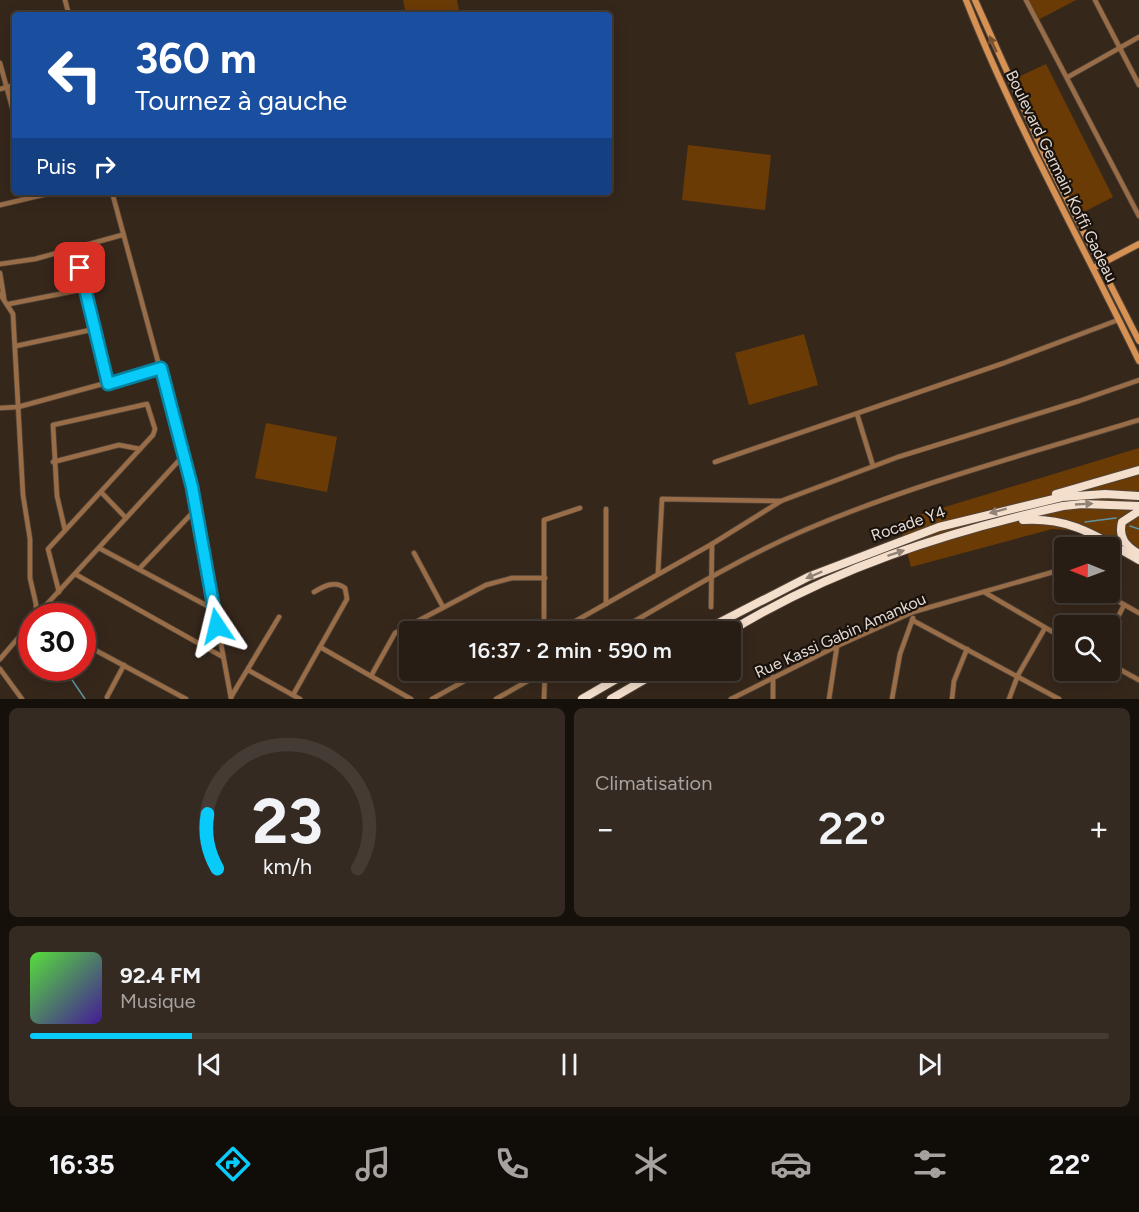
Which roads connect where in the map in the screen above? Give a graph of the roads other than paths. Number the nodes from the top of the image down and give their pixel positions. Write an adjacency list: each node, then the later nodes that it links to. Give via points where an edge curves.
1 (966, 0): 23 (main road, Boulevard Germain Koffi Gadeau, via 998,77)
2 (975, 0): 22 (main road, Boulevard Germain Koffi Gadeau, one-way to 2, via 1045,156)
3 (1026, 0): 8 (street)
4 (1095, 0): 6 (street)
5 (1139, 37): 6 (street)
6 (1120, 48): 8 (street); 9 (street)
7 (0, 63): 11 (street)
8 (1068, 77): 17 (street)
9 (1139, 85)
10 (12, 86): 11 (street)
11 (7, 87): 12 (street); 13 (street)
12 (0, 88)
13 (12, 106)
14 (36, 195): 16 (street)
15 (113, 195): 18 (street)
16 (0, 205)
17 (1139, 216)
18 (122, 235): 20 (street); 33 (street)
19 (1139, 244): 22 (main road)
20 (74, 248): 21 (street); 25 (street)
21 (0, 264)
22 (1100, 265): 23 (main road); 30 (main road, Boulevard Germain Koffi Gadeau)
23 (1092, 269): 28 (main road, Boulevard Germain Koffi Gadeau)
24 (0, 273): 26 (street)
25 (85, 289): 27 (street); 29 (street)
26 (2, 296): 27 (street)
27 (9, 304): 31 (street)
28 (1118, 320): 32 (main road, Boulevard Germain Koffi Gadeau); 38 (street, via 1052,347)
29 (95, 329): 31 (street); 35 (street)
30 (1139, 341)
31 (16, 346): 36 (street)
32 (1139, 361)
33 (161, 368): 35 (street); 41 (street)
34 (1139, 380): 44 (street)
35 (108, 384): 36 (street)
36 (18, 406): 37 (street); 72 (street, via 30,578)
37 (0, 408)
38 (857, 414): 43 (street); 44 (street)
39 (1139, 420): 67 (street, via 873,504 803,531)
40 (140, 449): 42 (street, via 119,445); 42 (street, via 155,433 147,404 52,425); 46 (street)
41 (184, 455): 52 (street); 55 (street)
42 (53, 462): 57 (street)
43 (715, 462)
44 (873, 466): 48 (street)
45 (1139, 470): 50 (highway)
46 (101, 492): 55 (street); 57 (street)
47 (1139, 496): 50 (highway, Rocade Y4, via 1082,494)
48 (781, 501): 58 (street); 65 (street, via 662,499)
49 (1139, 506): 56 (highway, Rocade Y4, one-way to 49, via 1063,506)
50 (1017, 507): 88 (highway, Rocade Y4, one-way to 88, via 891,544 770,595)
51 (580, 508): 68 (street, via 544,520)
52 (196, 509): 63 (street); 79 (street)
53 (606, 509): 75 (street)
54 (1139, 511): 61 (highway, via 1122,522 1120,535)
55 (126, 518): 59 (street)
56 (996, 524): 62 (highway, via 1040,519 1070,523); 89 (highway, Rocade Y4, one-way to 56, via 775,603 875,560)
57 (65, 530): 69 (street, via 48,551)
58 (712, 544): 65 (street); 67 (street)
59 (99, 548): 63 (street); 66 (street)
60 (414, 553): 77 (street)
61 (1139, 554)
62 (1139, 560)
63 (139, 569): 79 (street)
64 (1054, 572): 71 (street, Rue Kassi Gabin Amankou)
65 (658, 573): 75 (street)
66 (75, 574): 69 (street); 97 (street)
67 (711, 577): 78 (street); 87 (street)
68 (545, 578): 77 (street, via 494,582); 85 (street)
69 (59, 591): 73 (street)
70 (314, 592): 94 (street, via 334,584 345,588 347,595)
71 (984, 592): 80 (street, Rue Kassi Gabin Amankou); 90 (street)
72 (36, 603)
73 (48, 603)
74 (1120, 603): 76 (street)
75 (606, 604): 86 (street)
76 (1124, 605): 81 (street); 82 (street)
77 (443, 607): 104 (street, via 395,633)
78 (711, 607)
79 (215, 610): 97 (street)
80 (913, 612): 84 (street); 93 (street, Rue Kassi Gabin Amankou)
81 (1139, 613)
82 (1119, 615)
83 (279, 617): 101 (street)
84 (912, 620): 95 (street); 127 (street, via 900,654)
85 (544, 621)
86 (576, 621)
87 (635, 621)
88 (722, 621)
89 (741, 624)
90 (1045, 628): 91 (street); 103 (street)
91 (1054, 633)
92 (18, 638): 98 (street)
93 (837, 646): 105 (street, Rue Kassi Gabin Amankou); 126 (street)
94 (320, 647): 104 (street); 112 (street)
95 (967, 648): 103 (street); 128 (street, via 954,681)
96 (96, 650): 99 (street)
97 (223, 657): 116 (street)
98 (0, 659)
99 (124, 665): 113 (street); 115 (street)
100 (0, 669): 114 (street)
101 (248, 670): 112 (street); 116 (street)
102 (1120, 670): 106 (street)
103 (1018, 675): 129 (street); 130 (street)
104 (371, 676): 118 (street)
105 (773, 676): 124 (street, Rue Kassi Gabin Amankou); 125 (street)
106 (1139, 680)
107 (464, 681): 119 (street)
108 (528, 681): 120 (street)
109 (545, 681): 121 (street)
110 (613, 681): 122 (highway)
111 (642, 681): 123 (highway)
112 (293, 695): 117 (street)
113 (107, 697)
114 (22, 699)
115 (186, 699)
116 (231, 699)
117 (300, 699)
118 (411, 699)
119 (432, 699)
120 (496, 699)
121 (544, 699)
122 (582, 699)
123 (611, 699)
124 (731, 699)
125 (773, 699)
126 (829, 699)
127 (892, 699)
128 (952, 699)
129 (1009, 699)
130 (1059, 699)

